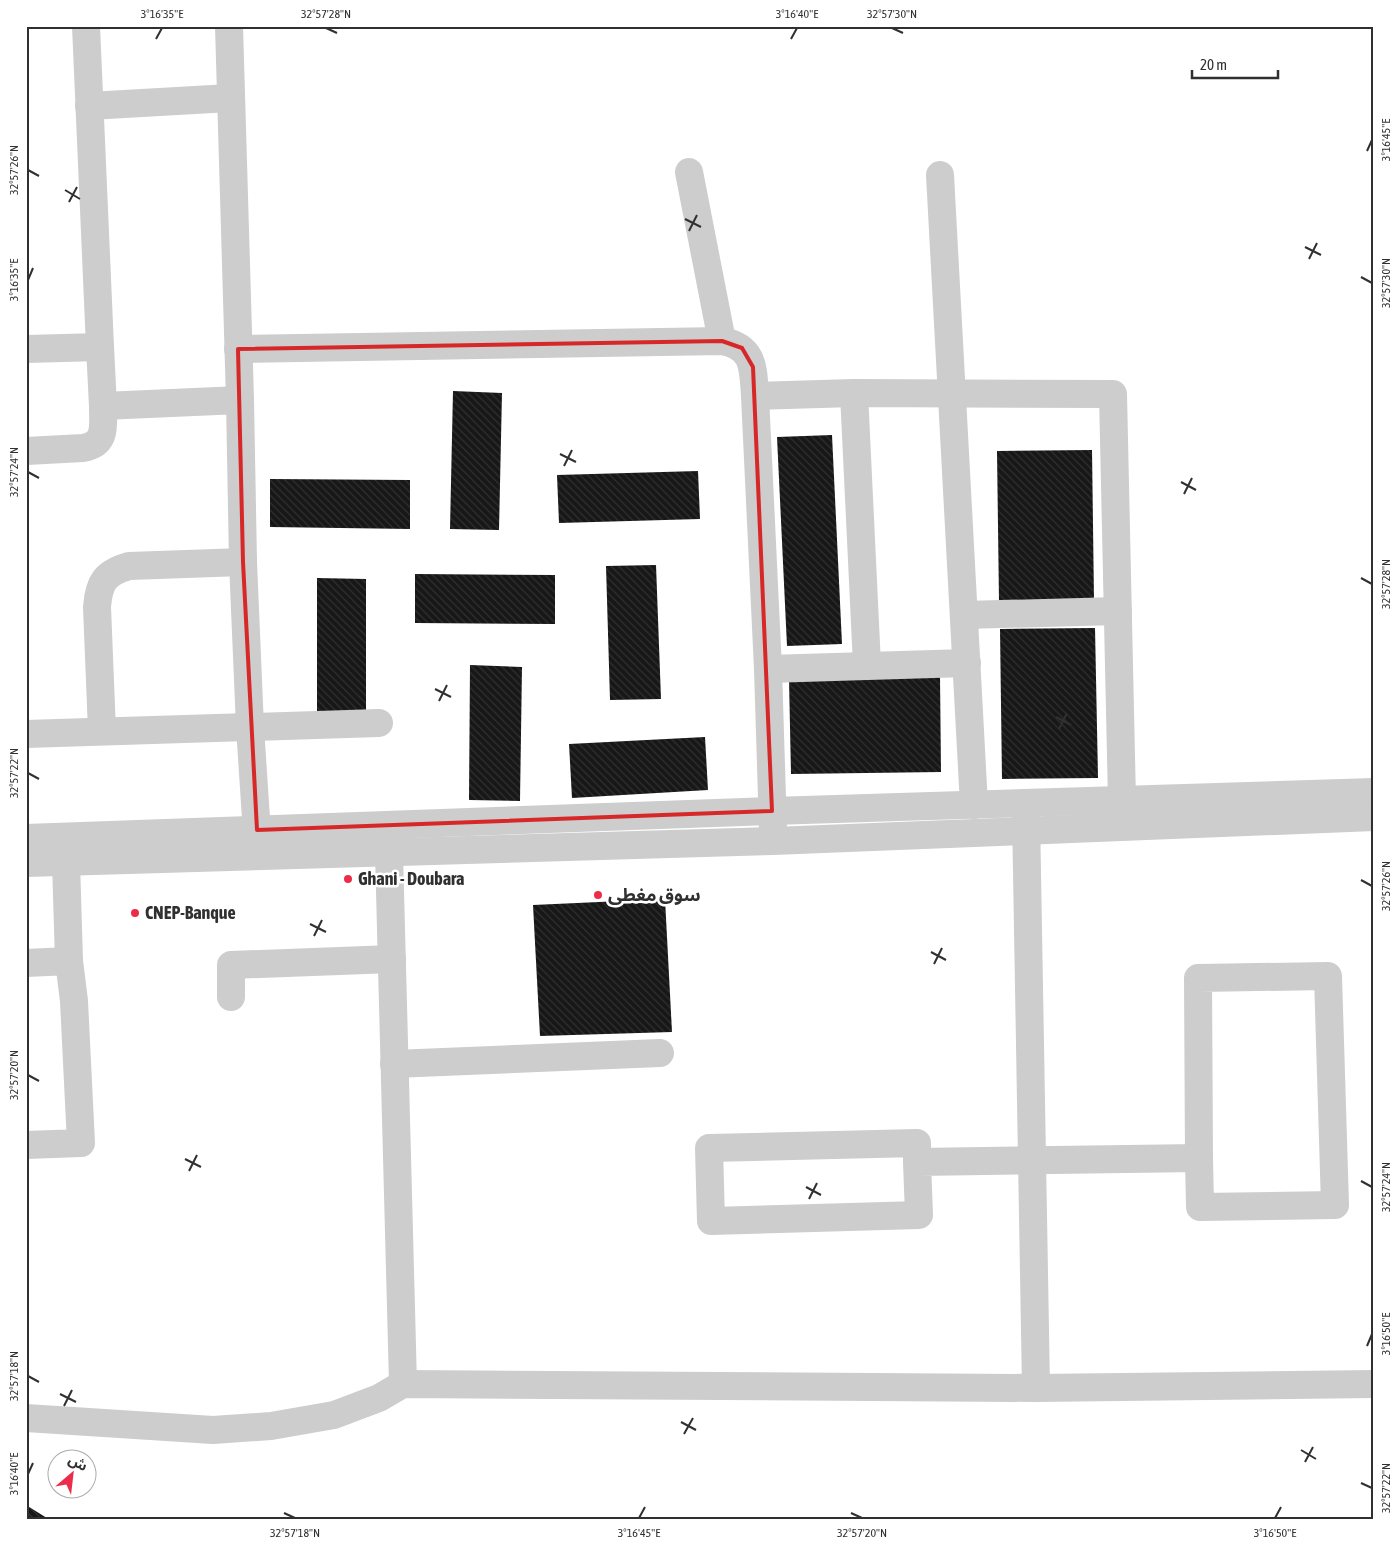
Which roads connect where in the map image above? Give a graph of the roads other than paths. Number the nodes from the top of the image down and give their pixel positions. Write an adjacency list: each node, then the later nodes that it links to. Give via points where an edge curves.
1 (86, 26): 4 (street)
2 (229, 26): 3 (street)
3 (230, 98): 4 (street); 10 (street)
4 (89, 106): 8 (street)
5 (689, 172): 7 (street)
6 (940, 175): 12 (street)
7 (722, 341): 10 (street); 13 (street, via 742,348 750,358)
8 (100, 347): 9 (street); 15 (street)
9 (26, 349)
10 (238, 349): 14 (street)
11 (854, 393): 12 (street); 13 (street); 21 (street)
12 (952, 393): 18 (street, via 1113,394); 19 (street)
13 (755, 396): 22 (street)
14 (240, 400): 15 (street); 17 (street)
15 (103, 406): 16 (street, via 103,430 96,444 83,448)
16 (26, 451)
17 (243, 562): 24 (street); 25 (street, via 129,566 115,570 105,578 98,592 97,607)
18 (1118, 611): 19 (street); 28 (street)
19 (964, 616): 20 (street)
20 (967, 663): 21 (street); 30 (street)
21 (867, 665): 22 (street)
22 (768, 668): 31 (street)
23 (379, 723): 24 (street)
24 (250, 727): 25 (street); 36 (street)
25 (102, 731): 26 (street)
26 (26, 734)
27 (1374, 792): 28 (street)
28 (1122, 801): 29 (street)
29 (1026, 804): 30 (street); 33 (street)
30 (974, 805): 31 (street)
31 (772, 811): 35 (street); 36 (street)
32 (1374, 817): 33 (street)
33 (1027, 832): 35 (street); 48 (street)
34 (26, 838): 36 (street)
35 (773, 841): 37 (street)
36 (258, 843): 37 (street); 38 (street)
37 (389, 853): 40 (street)
38 (66, 862): 39 (street); 41 (street)
39 (26, 863)
40 (392, 959): 43 (street, via 230,965); 45 (street)
41 (70, 961): 42 (street); 46 (street, via 80,1143)
42 (26, 963)
43 (231, 997)
44 (660, 1053): 45 (street)
45 (394, 1064): 50 (street)
46 (26, 1144)
47 (1199, 1158): 47 (street, via 1200,1207 1335,1205 1328,976 1198,978); 48 (street)
48 (1032, 1160): 49 (street); 52 (street)
49 (917, 1162): 49 (street, via 917,1142 709,1148 711,1221 919,1215)
50 (403, 1384): 52 (street); 53 (street, via 379,1398 334,1415 271,1426 213,1430)
51 (1374, 1384): 52 (street)
52 (1036, 1388)
53 (26, 1418)

